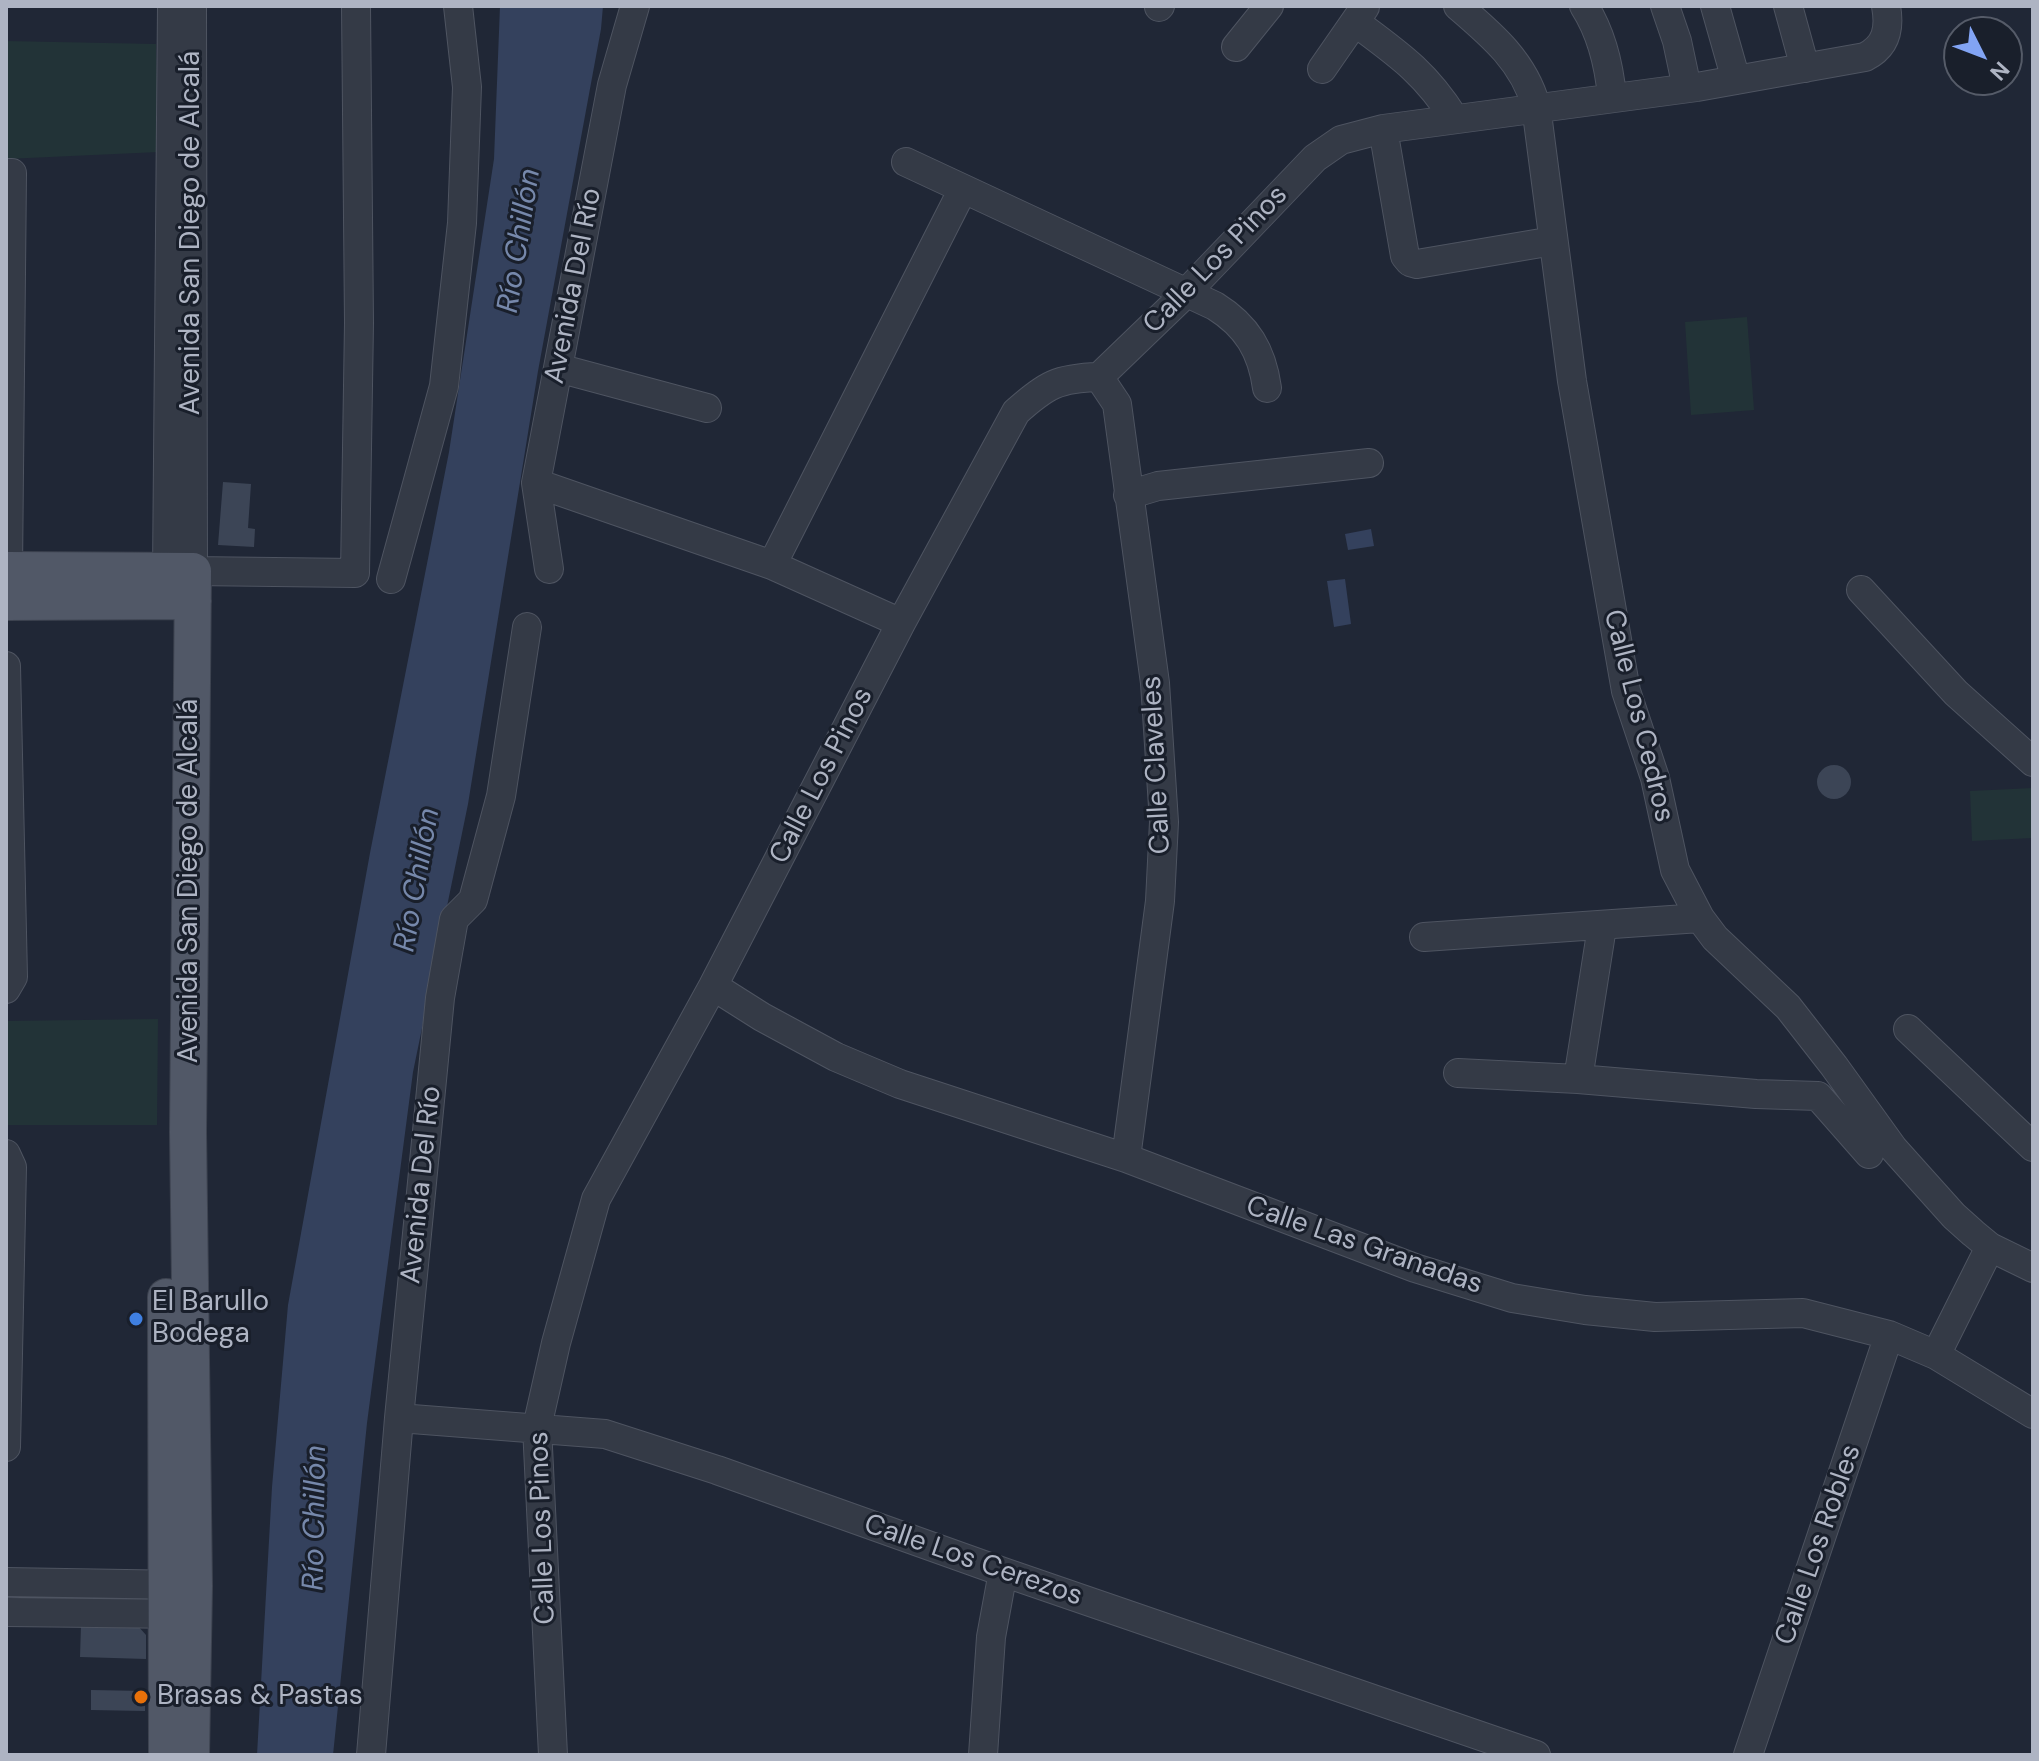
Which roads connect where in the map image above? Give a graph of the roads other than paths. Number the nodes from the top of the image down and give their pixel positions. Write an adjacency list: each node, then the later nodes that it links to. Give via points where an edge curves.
1 (172, 6): 39 (street, Avenida San Diego de Alcalá)
2 (192, 6): 39 (street, Avenida San Diego de Alcalá)
3 (356, 6): 39 (street, via 355,573)
4 (458, 6): 37 (street, via 467,87 462,223 446,371)
5 (635, 6): 28 (street, Avenida Del Río, via 612,85)
6 (1269, 6): 14 (street)
7 (1458, 6): 20 (street, Calle Los Cedros, via 1520,66)
8 (1584, 6): 19 (street, via 1605,54)
9 (1665, 6): 18 (street)
10 (1715, 6): 17 (street)
11 (1788, 6): 15 (street)
12 (1886, 6): 15 (street, Calle Los Pinos, via 1886,35 1872,53)
13 (1360, 14): 16 (street); 21 (street, via 1435,88)
14 (1236, 47)
15 (1805, 68): 17 (street, Calle Los Pinos)
16 (1322, 69)
17 (1736, 80): 18 (street, Calle Los Pinos)
18 (1687, 88): 19 (street, Calle Los Pinos)
19 (1612, 97): 20 (street, Calle Los Pinos)
20 (1536, 106): 21 (street, Calle Los Pinos); 26 (street, Calle Los Cedros)
21 (1454, 118): 22 (street, Calle Los Pinos)
22 (1383, 129): 26 (street, via 1410,262); 27 (street, Calle Los Pinos, via 1341,140 1315,158)
23 (906, 162): 25 (street)
24 (6, 173): 38 (street, via 12,173)
25 (963, 189): 27 (street); 35 (street)
26 (1553, 241): 45 (street, Calle Los Cedros, via 1626,691 1655,778 1675,870)
27 (1186, 292): 29 (street, Calle Los Pinos); 30 (street, via 1240,325 1257,349)
28 (558, 368): 31 (street); 33 (street, Avenida Del Río)
29 (1099, 377): 34 (street, Calle Claveles, via 1117,404); 41 (street, Calle Los Pinos, via 1041,389 1016,412)
30 (1267, 388)
31 (707, 408)
32 (1369, 463): 34 (street, via 1158,486)
33 (536, 483): 35 (street); 36 (street, Avenida Del Río)
34 (1128, 495): 56 (street, Calle Claveles, via 1155,683 1164,822 1160,901)
35 (772, 565): 41 (street)
36 (549, 569)
37 (391, 579)
38 (7, 581): 39 (main road)
39 (180, 587): 67 (main road, Avenida San Diego de Alcalá)
40 (1861, 590): 44 (street, via 1956,693)
41 (901, 623): 48 (street, Calle Los Pinos)
42 (527, 627): 62 (street, Avenida Del Río, via 501,796 473,900 454,919 440,998)
43 (6, 666): 49 (street, via 13,977)
44 (2033, 762)
45 (1700, 918): 46 (street); 57 (street, Calle Los Cedros, via 1788,1007 1893,1148 1954,1216)
46 (1602, 927): 47 (street); 52 (street)
47 (1424, 937)
48 (713, 986): 56 (street, Calle Las Granadas, via 836,1057 887,1079); 63 (street, Calle Los Pinos, via 596,1199)
49 (6, 989)
50 (1908, 1029): 53 (street)
51 (1458, 1073): 52 (street)
52 (1578, 1079): 55 (street, via 1818,1096)
53 (2033, 1147)
54 (6, 1154): 64 (street, via 12,1167)
55 (1869, 1154)
56 (1126, 1158): 59 (street, Calle Las Granadas, via 1388,1258 1512,1298 1655,1317 1803,1313)
57 (1990, 1247): 58 (street, Calle Los Cedros); 60 (street)
58 (2033, 1268)
59 (1889, 1335): 60 (street, Calle Las Granadas); 75 (street, Calle Los Robles)
60 (1936, 1355): 61 (street, Calle Las Granadas)
61 (2033, 1414)
62 (399, 1418): 63 (street, Calle Los Cerezos); 71 (street, Avenida Del Río)
63 (537, 1427): 65 (street, Calle Los Cerezos, via 605,1434); 72 (street, Calle Los Pinos)
64 (6, 1447)
65 (1003, 1572): 73 (street, via 991,1637); 74 (street, Calle Los Cerezos)
66 (6, 1582): 67 (street)
67 (180, 1599): 68 (street); 69 (main road, Avenida San Diego de Alcalá); 70 (main road, Avenida San Diego de Alcalá)
68 (6, 1612)
69 (167, 1755)
70 (191, 1755)
71 (371, 1755)
72 (553, 1755)
73 (983, 1755)
74 (1536, 1755)
75 (1748, 1755)

